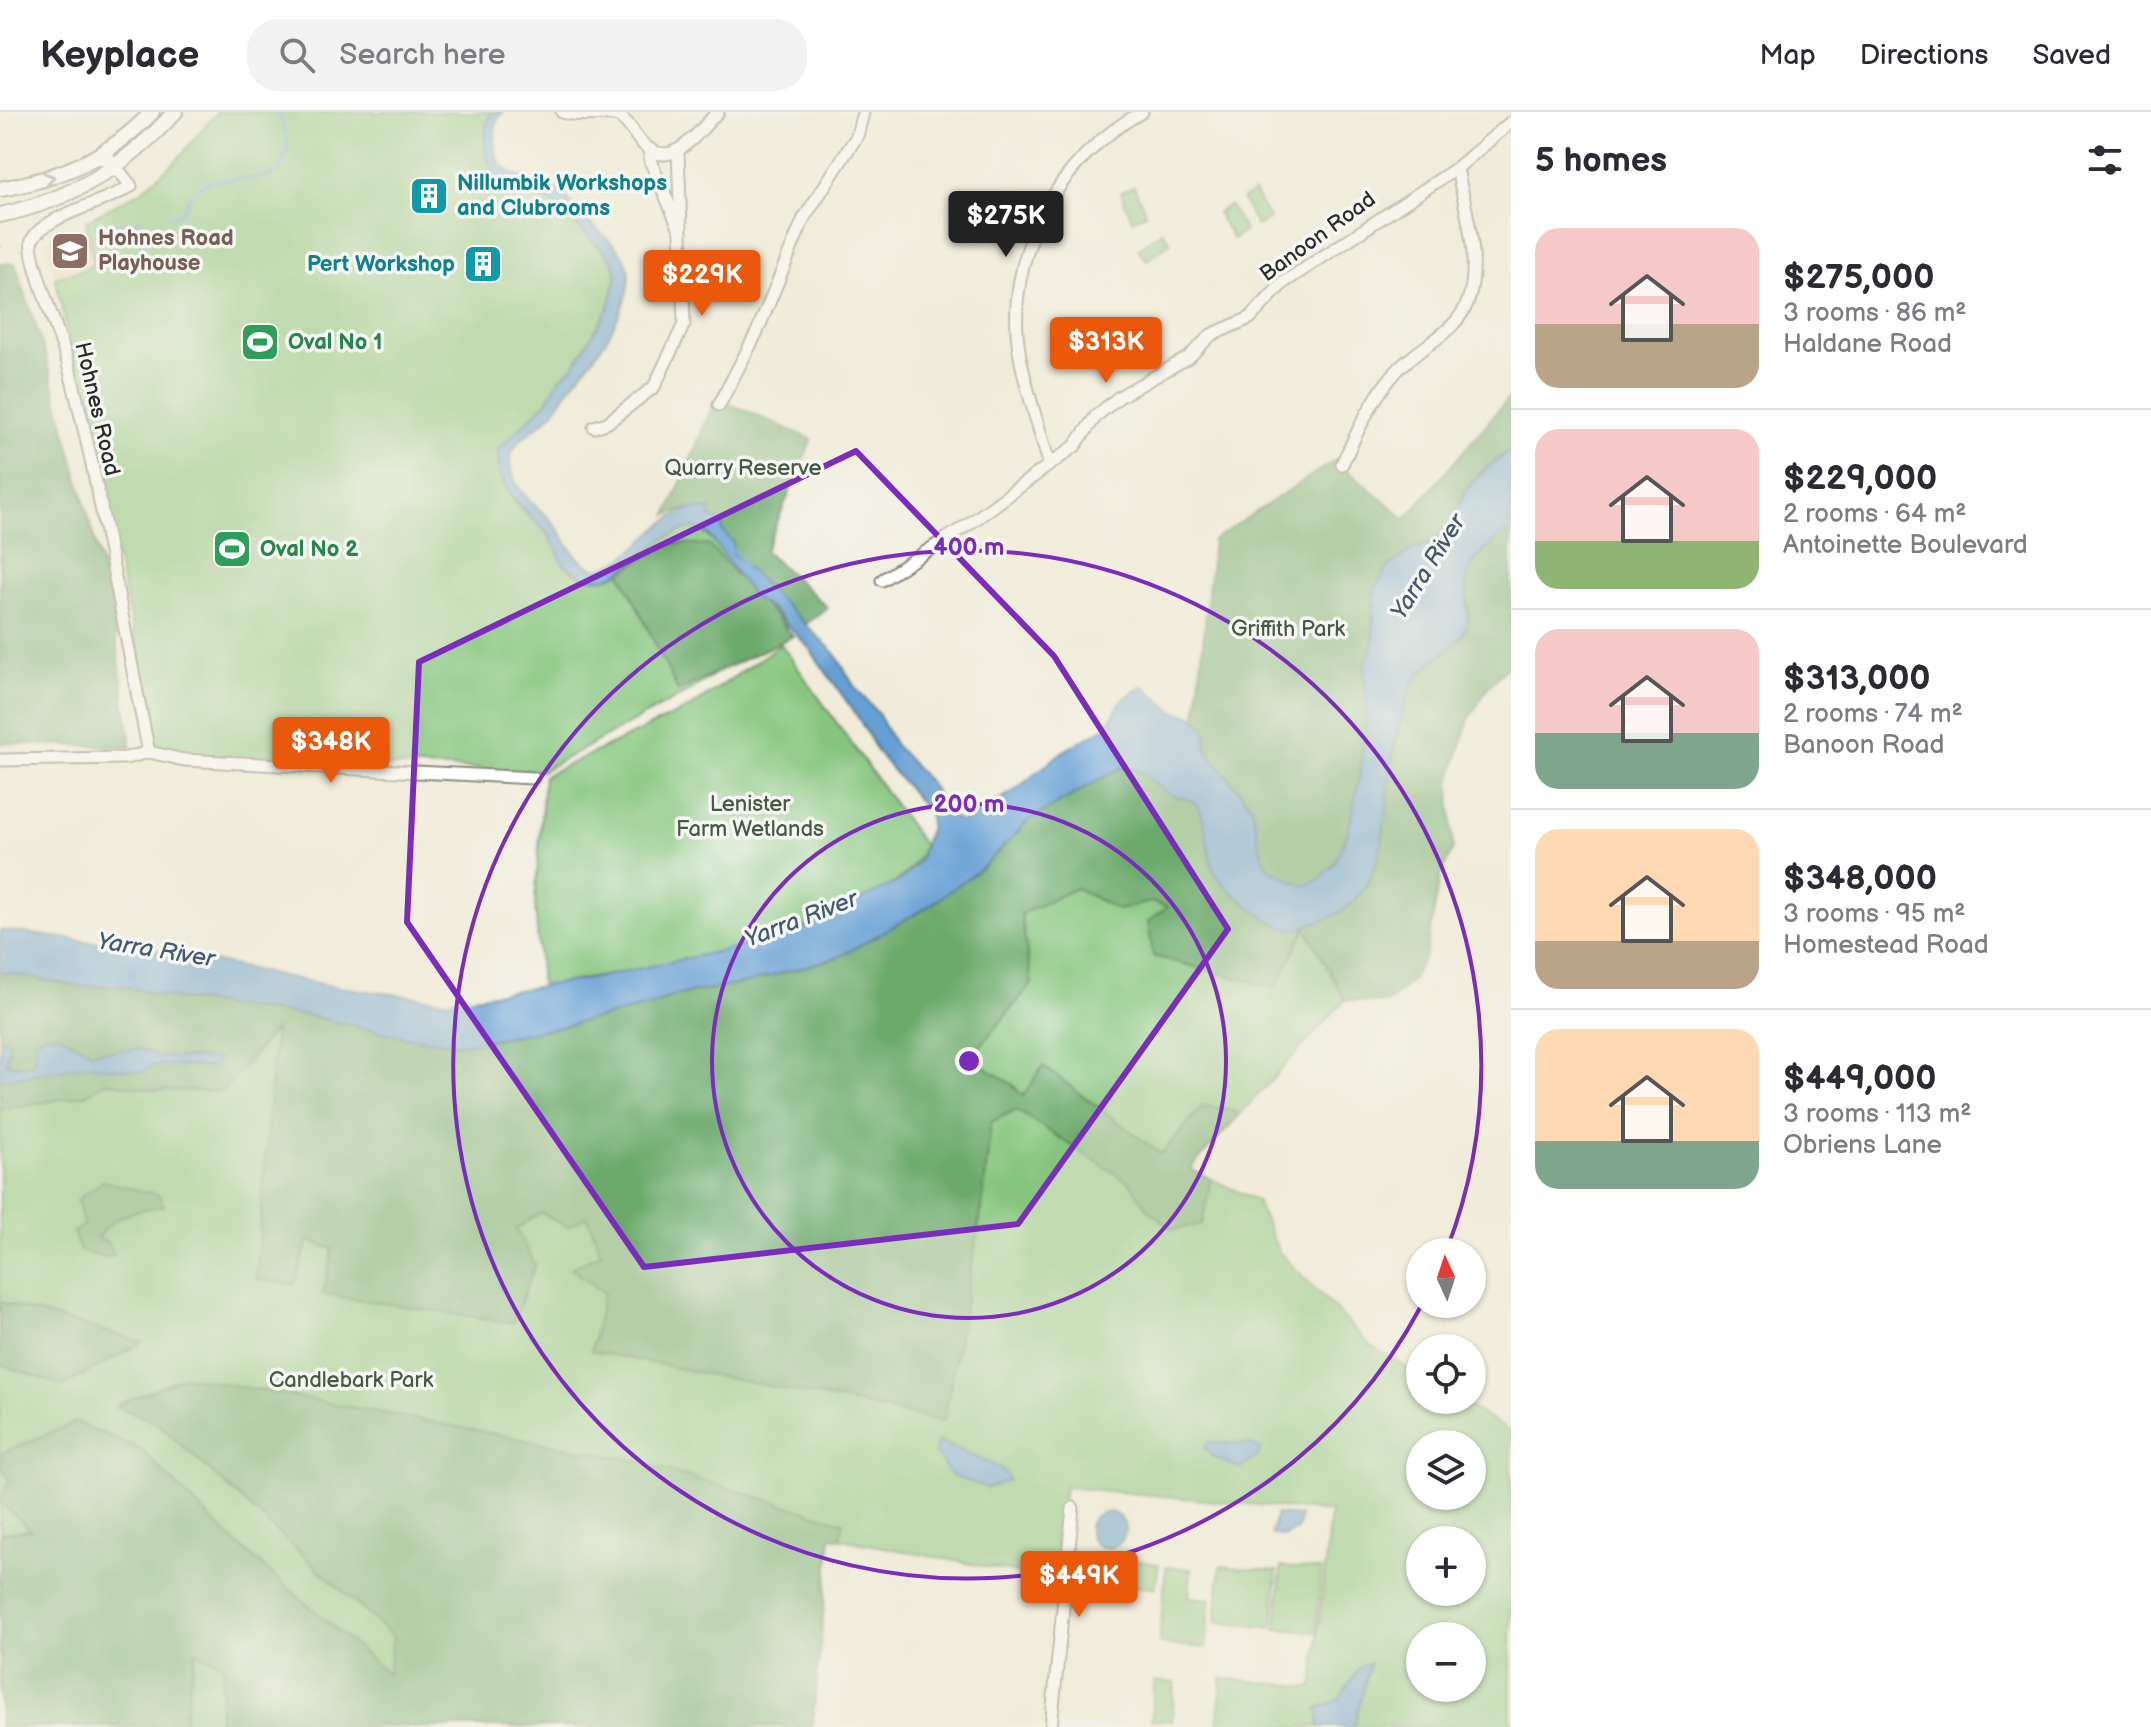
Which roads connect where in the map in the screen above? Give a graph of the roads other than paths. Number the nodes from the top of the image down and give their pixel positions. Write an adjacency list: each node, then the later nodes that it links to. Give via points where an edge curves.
1 (152, 112): 10 (main road)
2 (175, 112): 11 (main road)
3 (562, 112): 8 (street, via 615,115)
4 (718, 112): 9 (street)
5 (863, 112): 16 (street, via 857,136 804,218 757,332)
6 (1142, 112): 18 (street, via 1093,148 1054,193 1033,228 1021,270 1019,353)
7 (1511, 122): 12 (street, Banoon Road)
8 (650, 149): 9 (street); 15 (street)
9 (678, 152): 15 (street)
10 (96, 159): 11 (street, via 109,158); 13 (main road, one-way to 10, via 59,176)
11 (116, 167): 14 (main road, via 55,200); 21 (street, Hohnes Road, via 131,186 43,226 32,240 30,254 72,380)
12 (1457, 168): 18 (street, Banoon Road, via 1283,283 1250,318 1211,335 1194,354 1119,397 1096,416 1081,440); 19 (street, via 1473,260 1467,304 1452,327 1388,381)
13 (0, 189)
14 (0, 215)
15 (681, 232): 17 (street, via 682,330 654,387)
16 (719, 405)
17 (594, 427)
18 (1049, 463): 20 (street, Banoon Road, via 969,524)
19 (1342, 464)
20 (882, 580)
21 (149, 752): 22 (street, via 126,758); 23 (street, via 184,760)
22 (0, 760)
23 (533, 778)
24 (1073, 1508): 25 (street)
25 (1051, 1727)

